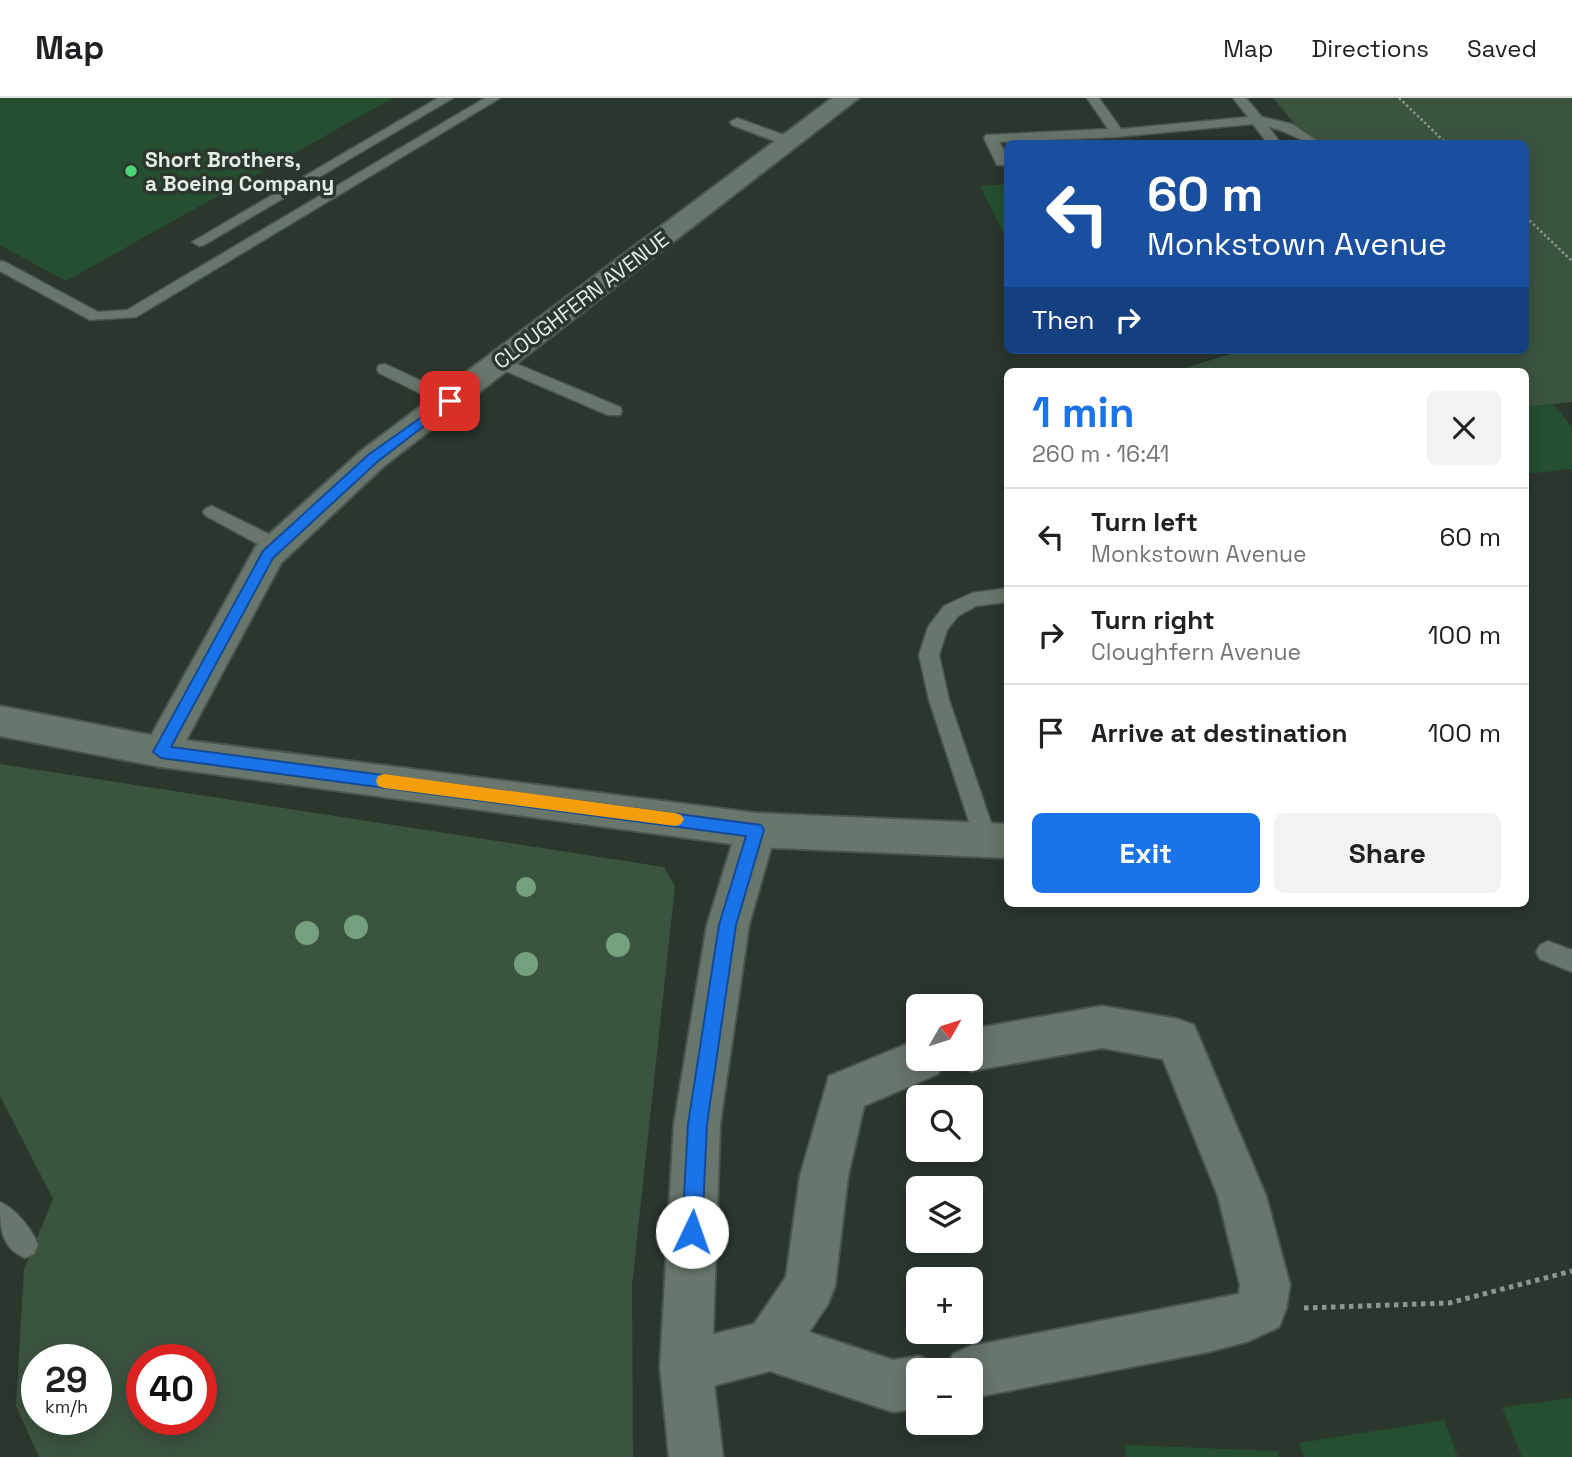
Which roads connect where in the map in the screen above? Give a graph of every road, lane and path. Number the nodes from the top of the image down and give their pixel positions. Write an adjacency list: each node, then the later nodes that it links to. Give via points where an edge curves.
1 (447, 98): 17 (lane)
2 (494, 98): 19 (lane, via 131,314 95,317)
3 (848, 98): 14 (street, CLOUGHFERN AVENUE)
4 (1093, 98): 9 (lane)
5 (1239, 98): 7 (lane)
6 (1399, 98): 13 (path)
7 (1257, 120): 9 (lane); 11 (lane); 12 (lane, via 1287,127)
8 (737, 122): 14 (lane)
9 (1117, 133): 10 (lane)
10 (1059, 140): 15 (lane, via 990,138)
11 (1272, 140)
12 (1309, 140)
13 (1443, 140)
14 (790, 142): 20 (street, CLOUGHFERN AVENUE)
15 (1004, 162)
16 (1529, 221): 18 (path)
17 (199, 242)
18 (1572, 261)
19 (0, 265)
20 (500, 362): 22 (street, CLOUGHFERN AVENUE); 23 (lane)
21 (385, 369): 22 (lane)
22 (450, 401): 25 (street, CLOUGHFERN AVENUE, via 373,458)
23 (614, 411)
24 (212, 512): 25 (lane)
25 (277, 546): 28 (street, CLOUGHFERN AVENUE)
26 (1004, 596): 30 (lane, via 972,600 951,611 938,627 929,655 939,700)
27 (0, 721): 28 (street)
28 (161, 752): 29 (street)
29 (755, 830): 30 (street); 40 (street, via 728,925 697,1124)
30 (997, 840)
31 (1548, 952): 32 (lane)
32 (1572, 961)
33 (984, 1047): 38 (street, via 1102,1027 1178,1041 1242,1196 1265,1285)
34 (906, 1066): 39 (street, via 845,1092 824,1176 810,1286)
35 (0, 1215): 36 (lane)
36 (25, 1245)
37 (1572, 1271): 38 (path, via 1449,1303)
38 (1261, 1309): 41 (street, via 1209,1327)
39 (770, 1345): 40 (street); 42 (street, via 893,1387)
40 (686, 1367): 43 (street)
41 (983, 1370)
42 (906, 1384)
43 (696, 1457)

